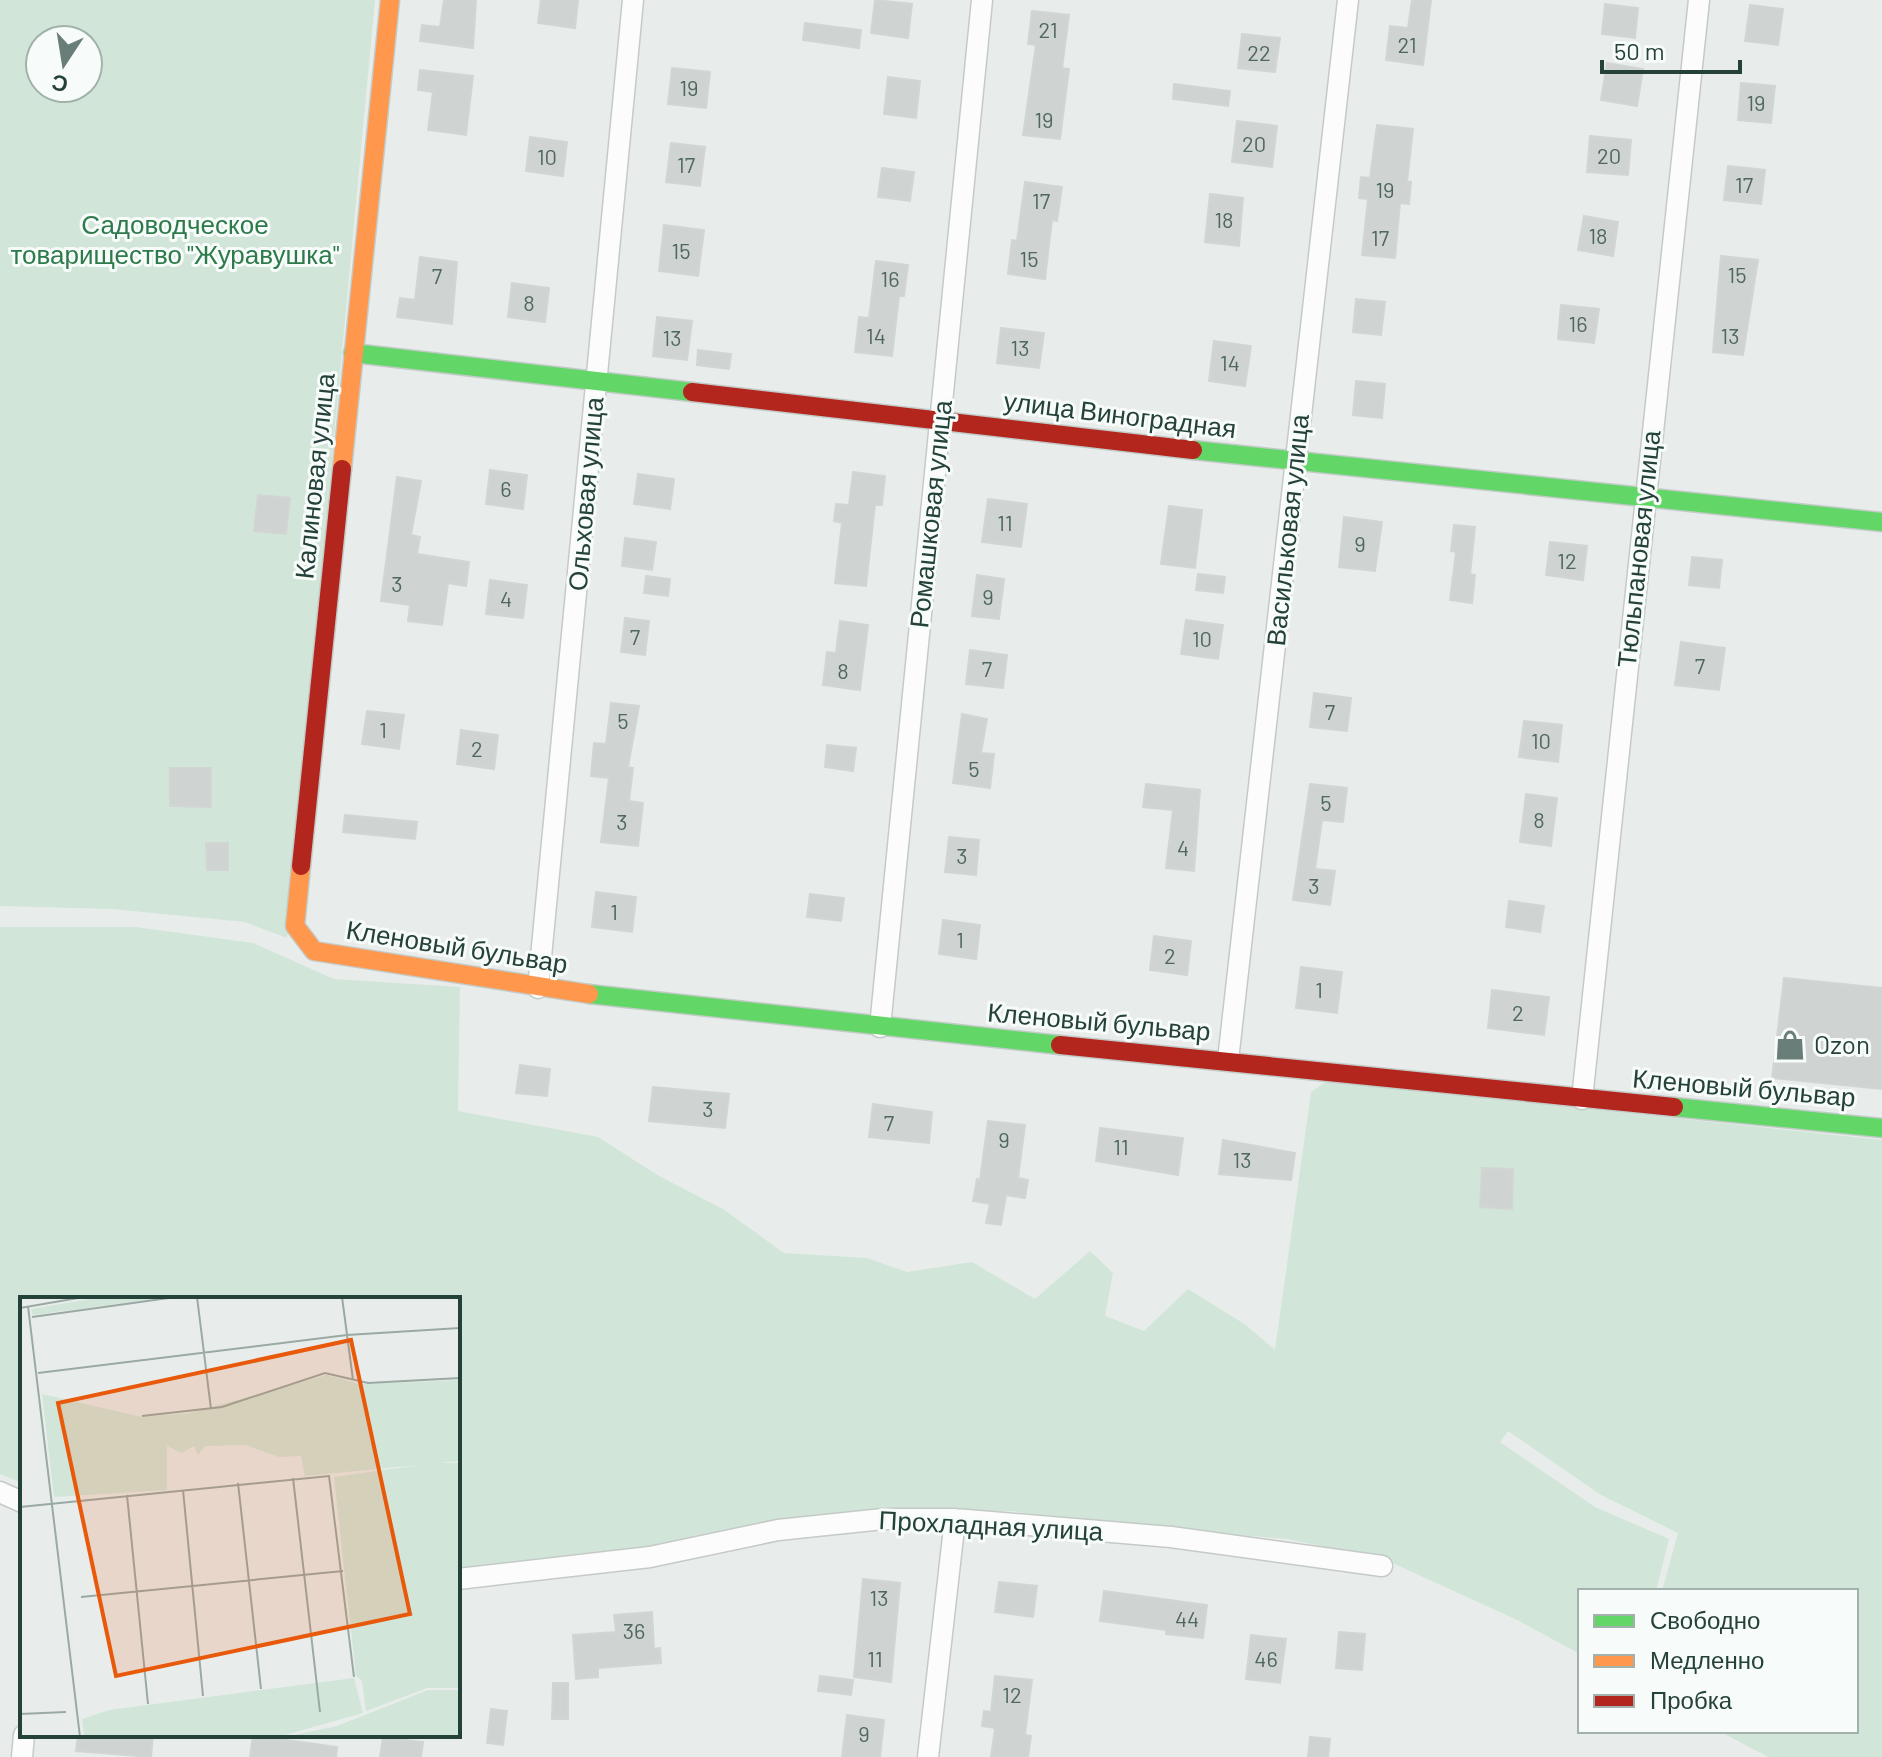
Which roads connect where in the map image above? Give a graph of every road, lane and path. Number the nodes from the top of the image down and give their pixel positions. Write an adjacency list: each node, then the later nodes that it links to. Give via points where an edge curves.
1 (390, 0): 6 (street, Калиновая улица)
2 (633, 0): 7 (street, Ольховая улица)
3 (982, 0): 8 (street, Ромашковая улица)
4 (1348, 0): 9 (street, Васильковая улица)
5 (1699, 0): 10 (street, Тюльпановая улица)
6 (353, 353): 7 (street, улица Виноградная); 12 (street, Калиновая улица, via 295,926)
7 (596, 381): 8 (street, улица Виноградная); 13 (street, Ольховая улица)
8 (940, 420): 9 (street, улица Виноградная); 14 (street, Ромашковая улица)
9 (1296, 462): 10 (street, улица Виноградная); 15 (street, Васильковая улица)
10 (1644, 495): 11 (street, улица Виноградная); 16 (street, Тюльпановая улица)
11 (1882, 522)
12 (314, 951): 13 (street, Кленовый бульвар)
13 (538, 988): 14 (street, Кленовый бульвар)
14 (880, 1027): 15 (street, Кленовый бульвар)
15 (1228, 1060): 16 (street, Кленовый бульвар)
16 (1582, 1099): 17 (street, Кленовый бульвар)
17 (1882, 1128)
18 (0, 1492): 19 (street)
19 (20, 1501)
20 (955, 1519): 21 (street, Прохладная улица, via 1171,1537); 22 (street, Прохладная улица, via 883,1519 778,1530 650,1557); 25 (street)
21 (1382, 1566)
22 (460, 1579)
23 (24, 1737): 24 (street)
24 (22, 1757)
25 (928, 1757)

